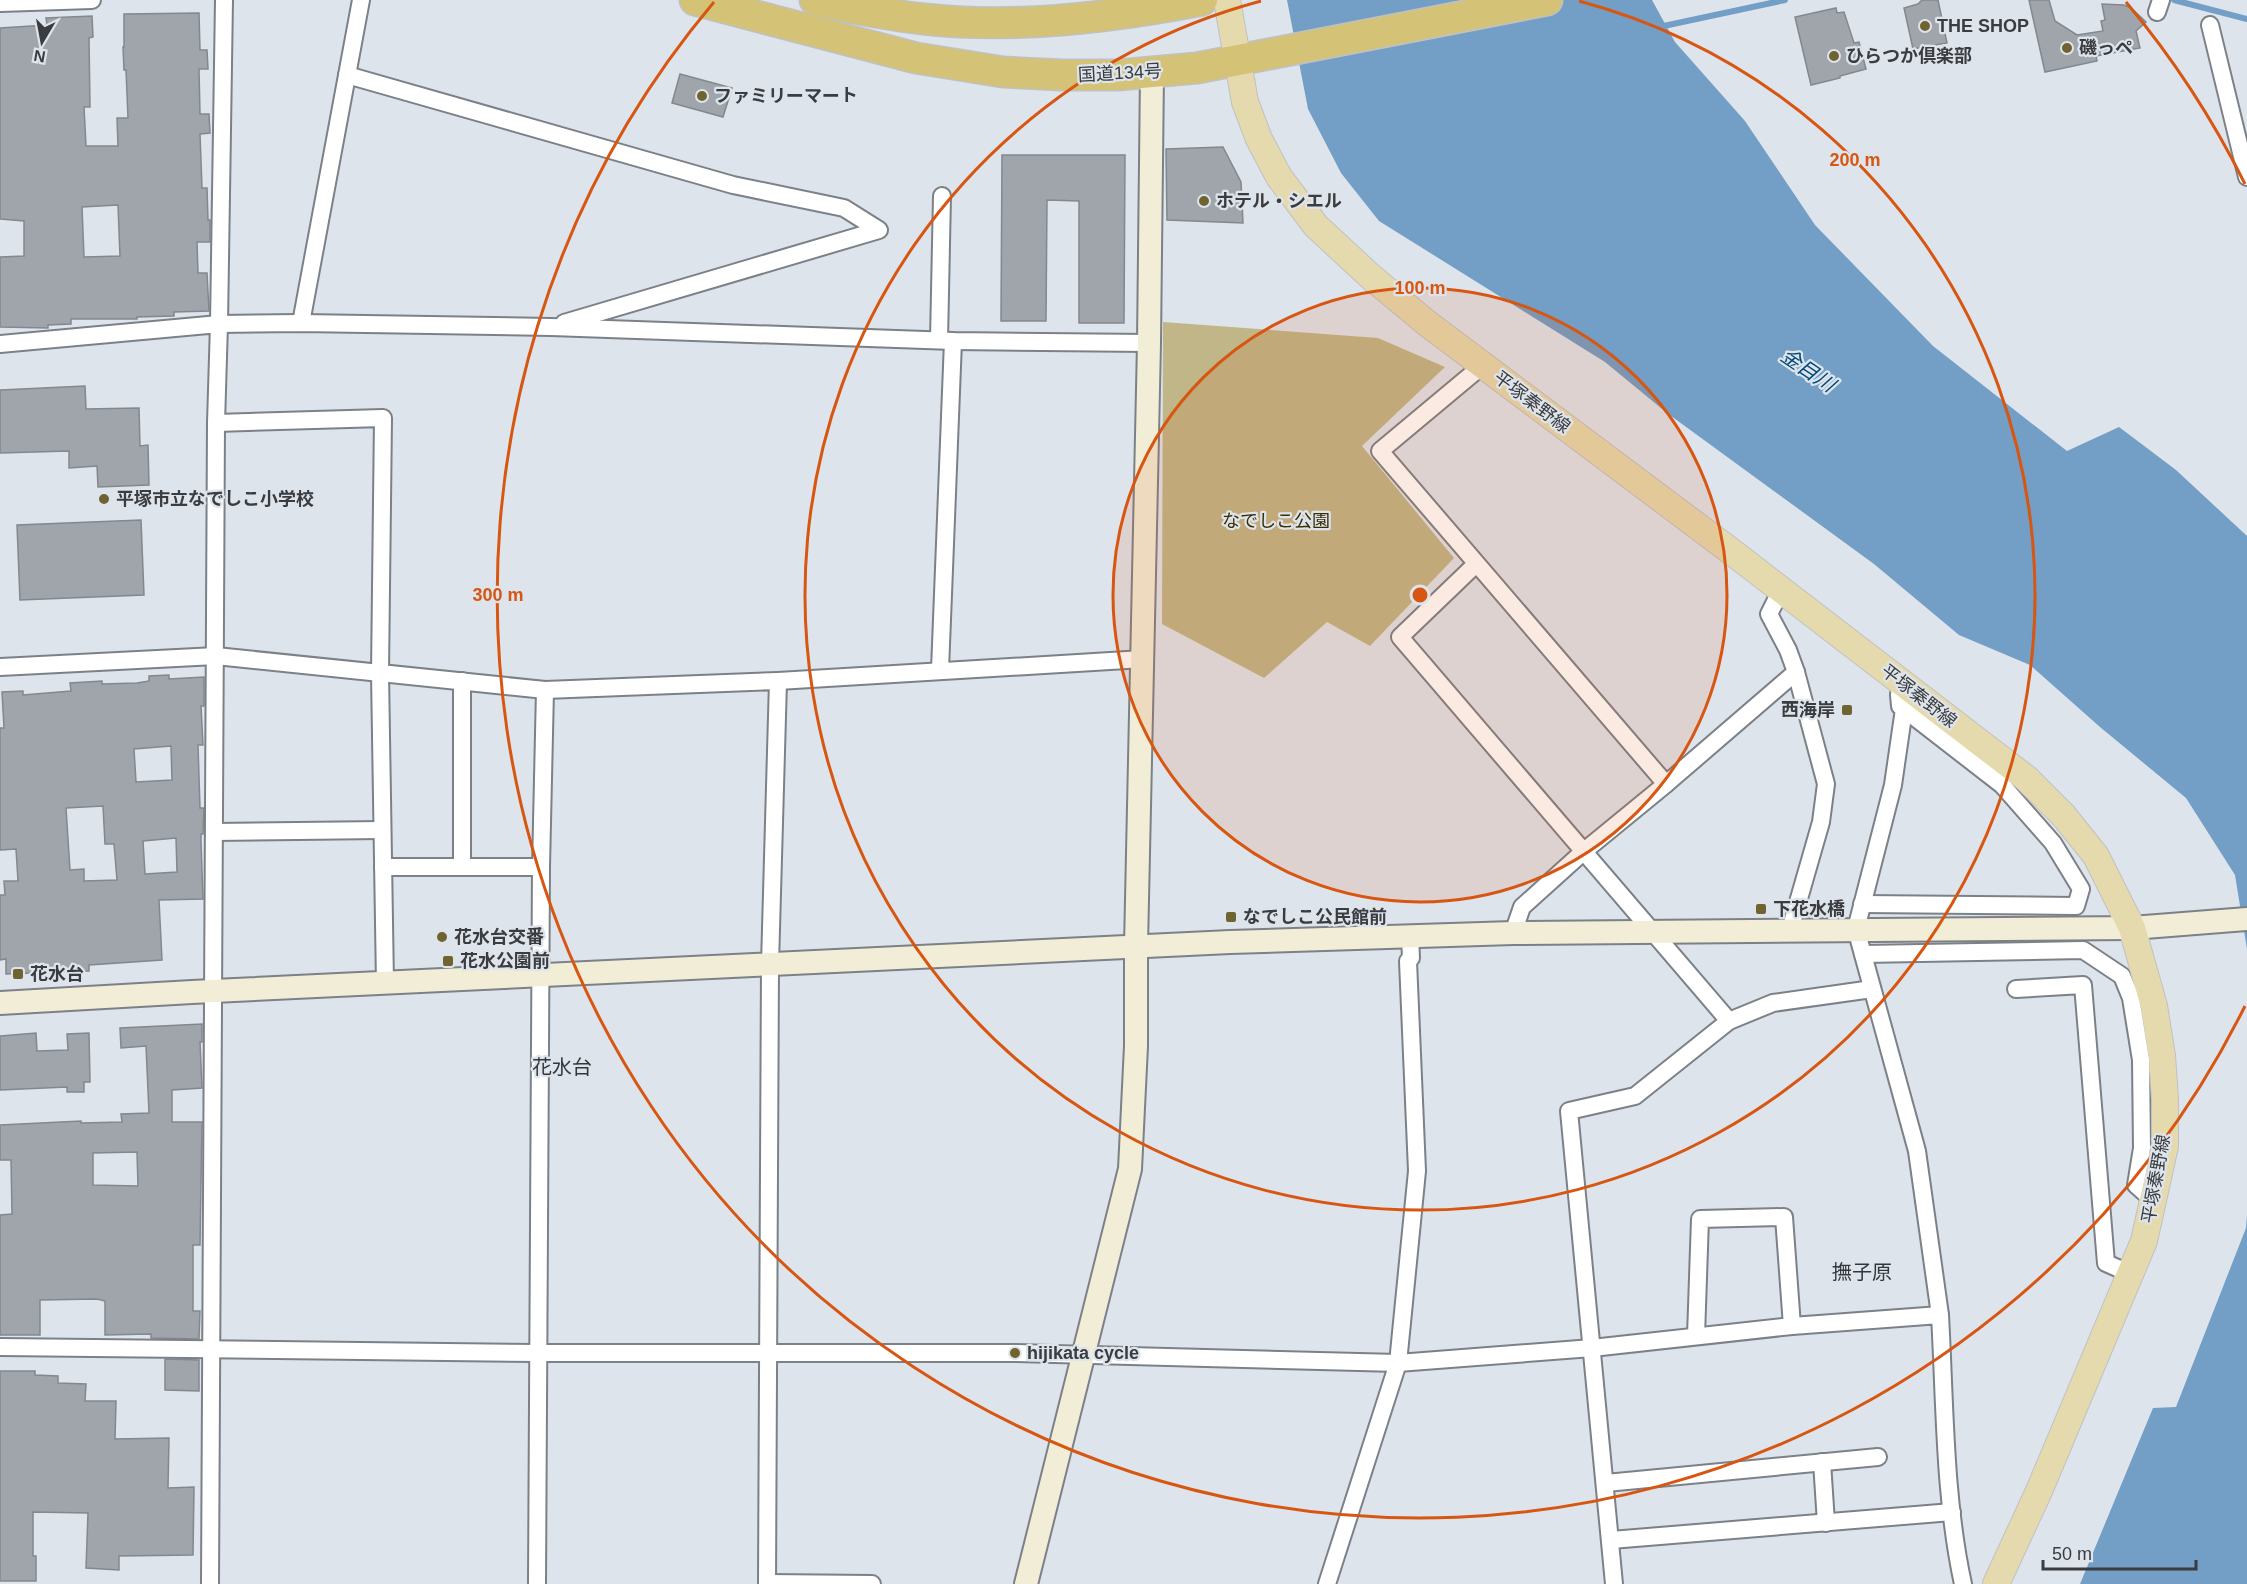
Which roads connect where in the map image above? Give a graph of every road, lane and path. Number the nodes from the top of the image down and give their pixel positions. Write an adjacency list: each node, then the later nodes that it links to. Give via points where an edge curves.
1 (92, 0): 9 (street)
2 (224, 0): 17 (street)
3 (361, 0): 13 (street)
4 (695, 0): 12 (highway, 国道134号, via 927,60 1004,72)
5 (815, 0): 6 (highway, via 926,20 1008,22 1111,14)
6 (1202, 0)
7 (1227, 0): 11 (main road, 平塚秦野線)
8 (1547, 0): 11 (highway, 国道134号)
9 (0, 3)
10 (2210, 25): 14 (street)
11 (1238, 60): 12 (highway, 国道134号); 22 (main road, 平塚秦野線, via 1245,102 1259,139 1279,177 1316,226 1370,276)
12 (1152, 73): 20 (street)
13 (347, 75): 16 (street); 18 (street, via 734,185 844,208 879,230)
14 (2247, 177)
15 (942, 196): 19 (street)
16 (301, 323): 17 (street); 18 (street)
17 (219, 324): 21 (street); 23 (street)
18 (551, 327): 19 (street)
19 (946, 340): 20 (street); 29 (street)
20 (1149, 343): 27 (street)
21 (0, 344)
22 (1483, 365): 24 (street, via 1380,451); 25 (main road, 平塚秦野線)
23 (216, 423): 26 (street); 31 (street, via 383,418)
24 (1476, 564): 37 (street); 40 (street, via 1400,637)
25 (1781, 590): 30 (street, via 1769,614); 34 (main road, 平塚秦野線)
26 (216, 656): 28 (street); 31 (street); 39 (street)
27 (1143, 659): 29 (street); 52 (street)
28 (0, 667)
29 (940, 670): 33 (street)
30 (1796, 672): 37 (street); 48 (street, via 1826,784 1821,822)
31 (380, 673): 32 (street); 38 (street)
32 (462, 681): 35 (street); 41 (street)
33 (778, 681): 35 (street); 54 (street)
34 (1901, 682): 36 (street, via 1900,706); 46 (main road, 平塚秦野線, via 2026,778 2064,816 2096,856)
35 (545, 690): 43 (street)
36 (1904, 709): 44 (street, via 1893,785); 44 (street, via 2002,785 2054,843 2081,889 2076,906)
37 (1666, 783): 40 (street)
38 (382, 830): 39 (street); 42 (street)
39 (214, 832): 59 (street)
40 (1583, 852): 49 (street); 50 (street, via 1522,907)
41 (462, 866): 42 (street); 43 (street)
42 (383, 867): 56 (street)
43 (541, 867): 55 (street)
44 (1862, 904): 47 (street)
45 (2247, 919): 46 (street)
46 (2132, 928): 47 (street); 62 (main road, 平塚秦野線, via 2154,1006 2166,1099 2165,1146)
47 (1856, 929): 48 (street); 53 (street)
48 (1790, 930): 49 (street)
49 (1652, 931): 50 (street); 61 (street)
50 (1514, 933): 51 (street)
51 (1410, 936): 52 (street); 73 (street, via 1417,1171)
52 (1136, 946): 54 (street); 72 (street, via 1130,1169)
53 (1863, 954): 57 (street); 62 (street, via 2083,950 2122,976 2131,998 2141,1060 2142,1148 2136,1185)
54 (770, 964): 55 (street); 71 (street)
55 (541, 976): 56 (street); 70 (street)
56 (385, 984): 59 (street)
57 (1872, 989): 61 (street, via 1773,1003); 64 (street, via 1917,1151)
58 (2016, 989): 63 (street, via 2083,985 2106,1263)
59 (214, 991): 60 (street); 69 (street)
60 (0, 1004)
61 (1729, 1021): 68 (street, via 1635,1095 1569,1111)
62 (2154, 1201): 63 (main road, 平塚秦野線, via 2145,1241)
63 (2131, 1274): 88 (main road, 平塚秦野線)
64 (1940, 1315): 65 (street); 77 (street)
65 (1792, 1326): 66 (street); 66 (street, via 1784,1217 1700,1219)
66 (1696, 1336): 68 (street)
67 (0, 1347): 69 (street)
68 (1592, 1348): 73 (street); 76 (street)
69 (212, 1349): 70 (street); 81 (street)
70 (539, 1353): 71 (street); 82 (street)
71 (768, 1353): 72 (street); 80 (street)
72 (1084, 1355): 73 (street); 84 (street)
73 (1398, 1364): 85 (street)
74 (1878, 1457): 75 (street)
75 (1822, 1462): 76 (street); 78 (street)
76 (1606, 1483): 79 (street)
77 (1952, 1512): 78 (street); 87 (street)
78 (1826, 1523): 79 (street)
79 (1611, 1540): 86 (street)
80 (767, 1583): 83 (street)
81 (210, 1584)
82 (537, 1584)
83 (872, 1584)
84 (1026, 1584)
85 (1327, 1584)
86 (1614, 1584)
87 (1963, 1584)
88 (1996, 1584)

